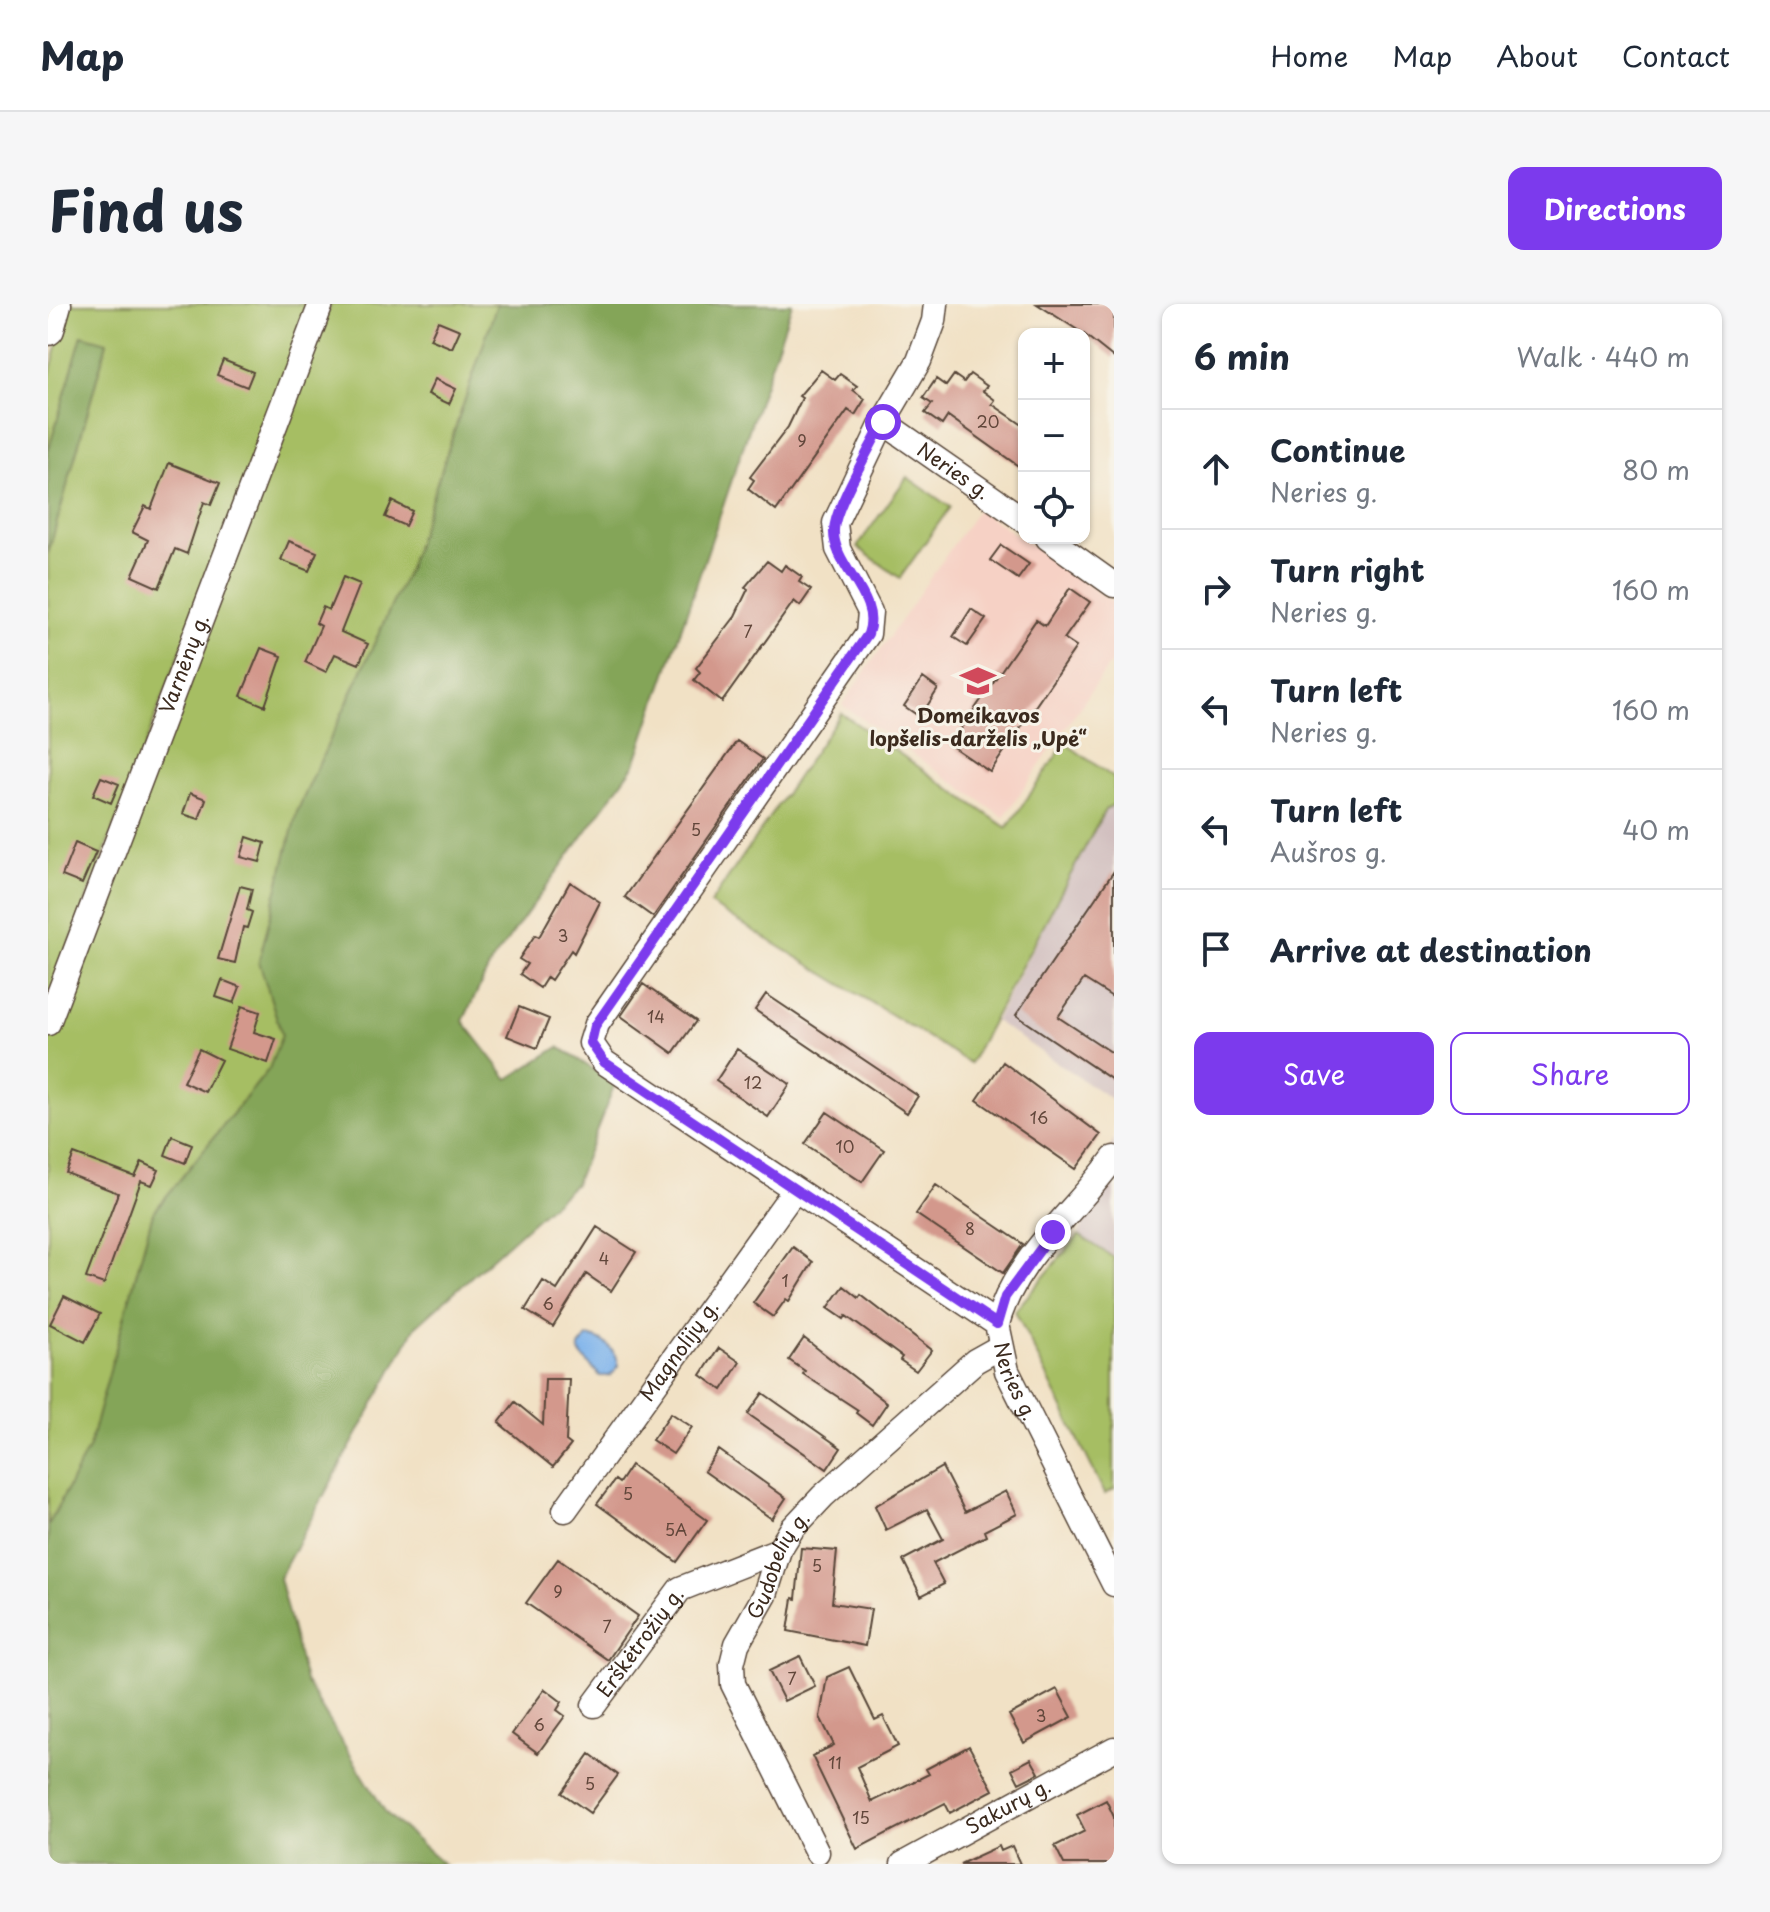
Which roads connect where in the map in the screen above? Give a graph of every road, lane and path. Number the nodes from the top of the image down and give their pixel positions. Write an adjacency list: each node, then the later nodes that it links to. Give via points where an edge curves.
1 (55, 304): 4 (main road)
2 (321, 304): 9 (street, Varnėnų g.)
3 (936, 304): 5 (street, Neries g., via 919,361)
4 (48, 329)
5 (883, 422): 6 (street, Neries g.); 11 (street, Neries g., via 833,532 870,612 868,634 592,1035 604,1062)
6 (1018, 516)
7 (1058, 544): 8 (street)
8 (1111, 577)
9 (48, 1023)
10 (1114, 1158): 12 (street, via 1005,1297)
11 (794, 1191): 12 (street, Neries g.); 13 (street, Magnolijų g.)
12 (998, 1336): 14 (street, Gudobelių g., via 823,1496); 15 (street, Neries g., via 1007,1371)
13 (565, 1510)
14 (779, 1550): 16 (street, Erškėtrožių g., via 680,1589); 18 (street, Gudobelių g., via 765,1595 737,1644 733,1684)
15 (1114, 1584)
16 (594, 1705)
17 (1114, 1749): 19 (street, Sakurų g.)
18 (817, 1852)
19 (903, 1864)

